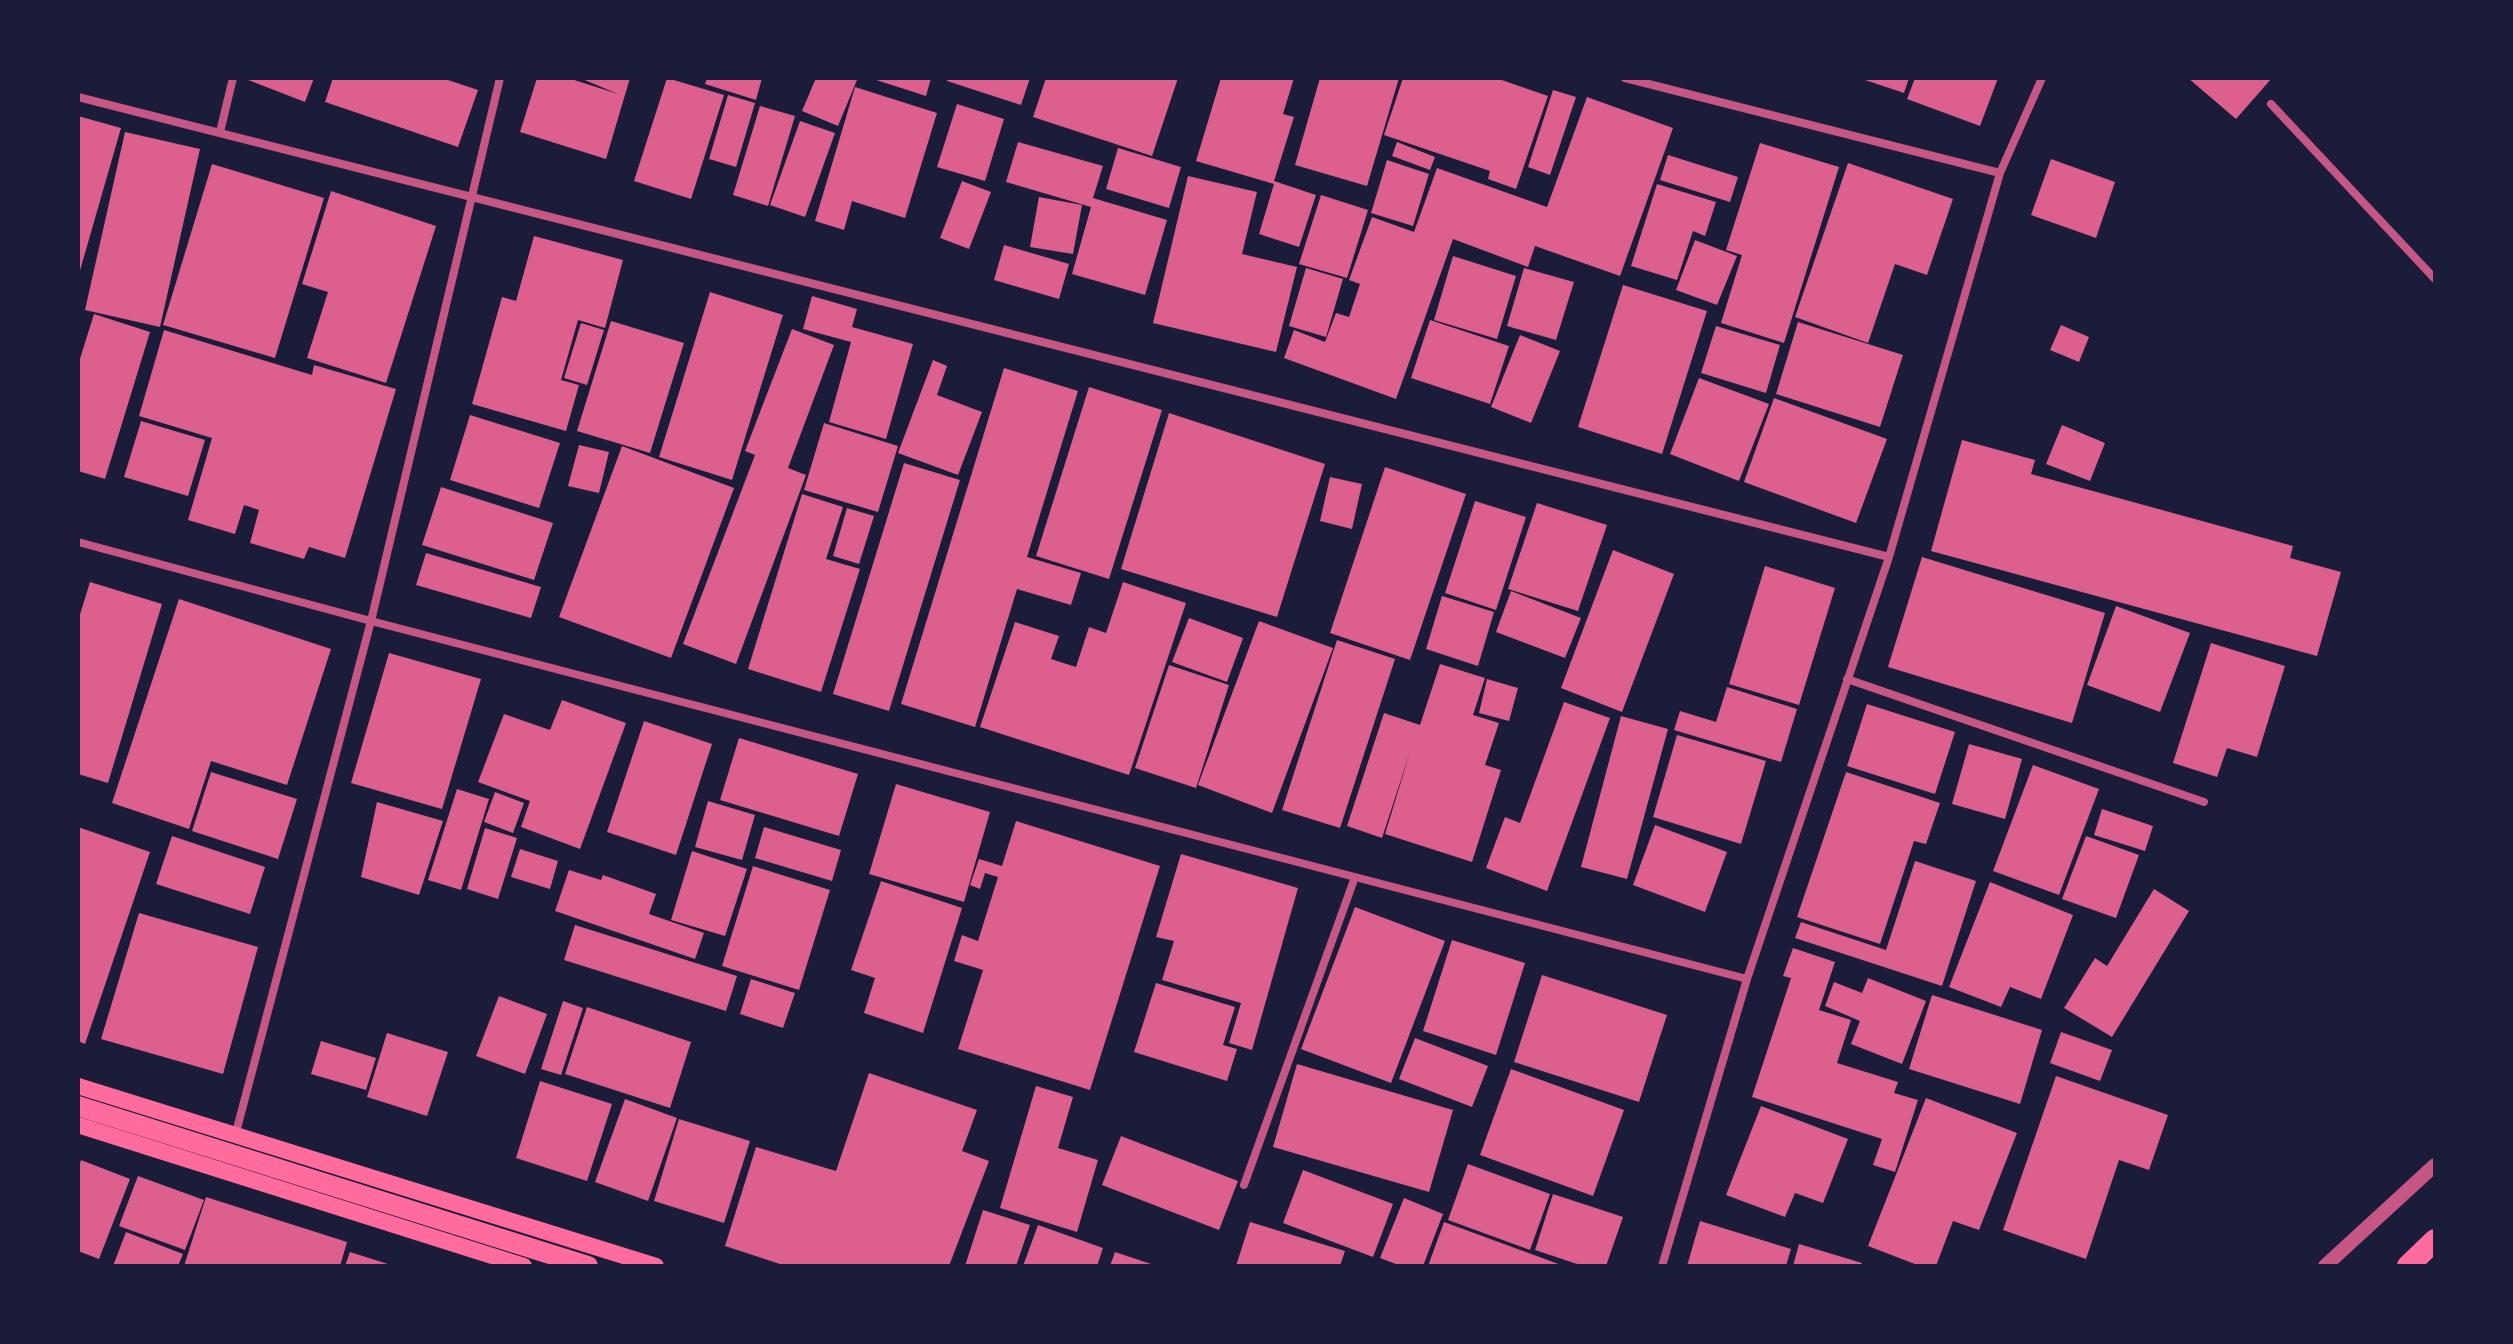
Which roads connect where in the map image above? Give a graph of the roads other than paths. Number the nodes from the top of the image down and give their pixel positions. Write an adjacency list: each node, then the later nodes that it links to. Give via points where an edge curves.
1 (233, 78): 7 (street)
2 (500, 78): 9 (street)
3 (1625, 78): 8 (street)
4 (2042, 78): 8 (street)
5 (78, 97): 7 (street)
6 (2271, 104): 10 (street)
7 (220, 132): 9 (street)
8 (2000, 173): 12 (street)
9 (471, 196): 12 (street); 13 (street)
10 (2435, 279)
11 (78, 542): 13 (street)
12 (1889, 557): 14 (street)
13 (371, 621): 16 (street); 21 (street)
14 (1847, 679): 15 (street); 17 (street)
15 (2204, 802)
16 (1355, 877): 17 (street); 24 (street)
17 (1747, 979): 29 (street)
18 (78, 1086): 21 (main road)
19 (78, 1106): 27 (main road)
20 (78, 1125): 23 (main road)
21 (235, 1135): 23 (street); 28 (main road)
22 (2435, 1165): 30 (street)
23 (225, 1171): 26 (main road)
24 (1244, 1185)
25 (2435, 1240): 31 (highway)
26 (524, 1266)
27 (588, 1266)
28 (656, 1266)
29 (1662, 1266)
30 (2325, 1266)
31 (2408, 1266)

